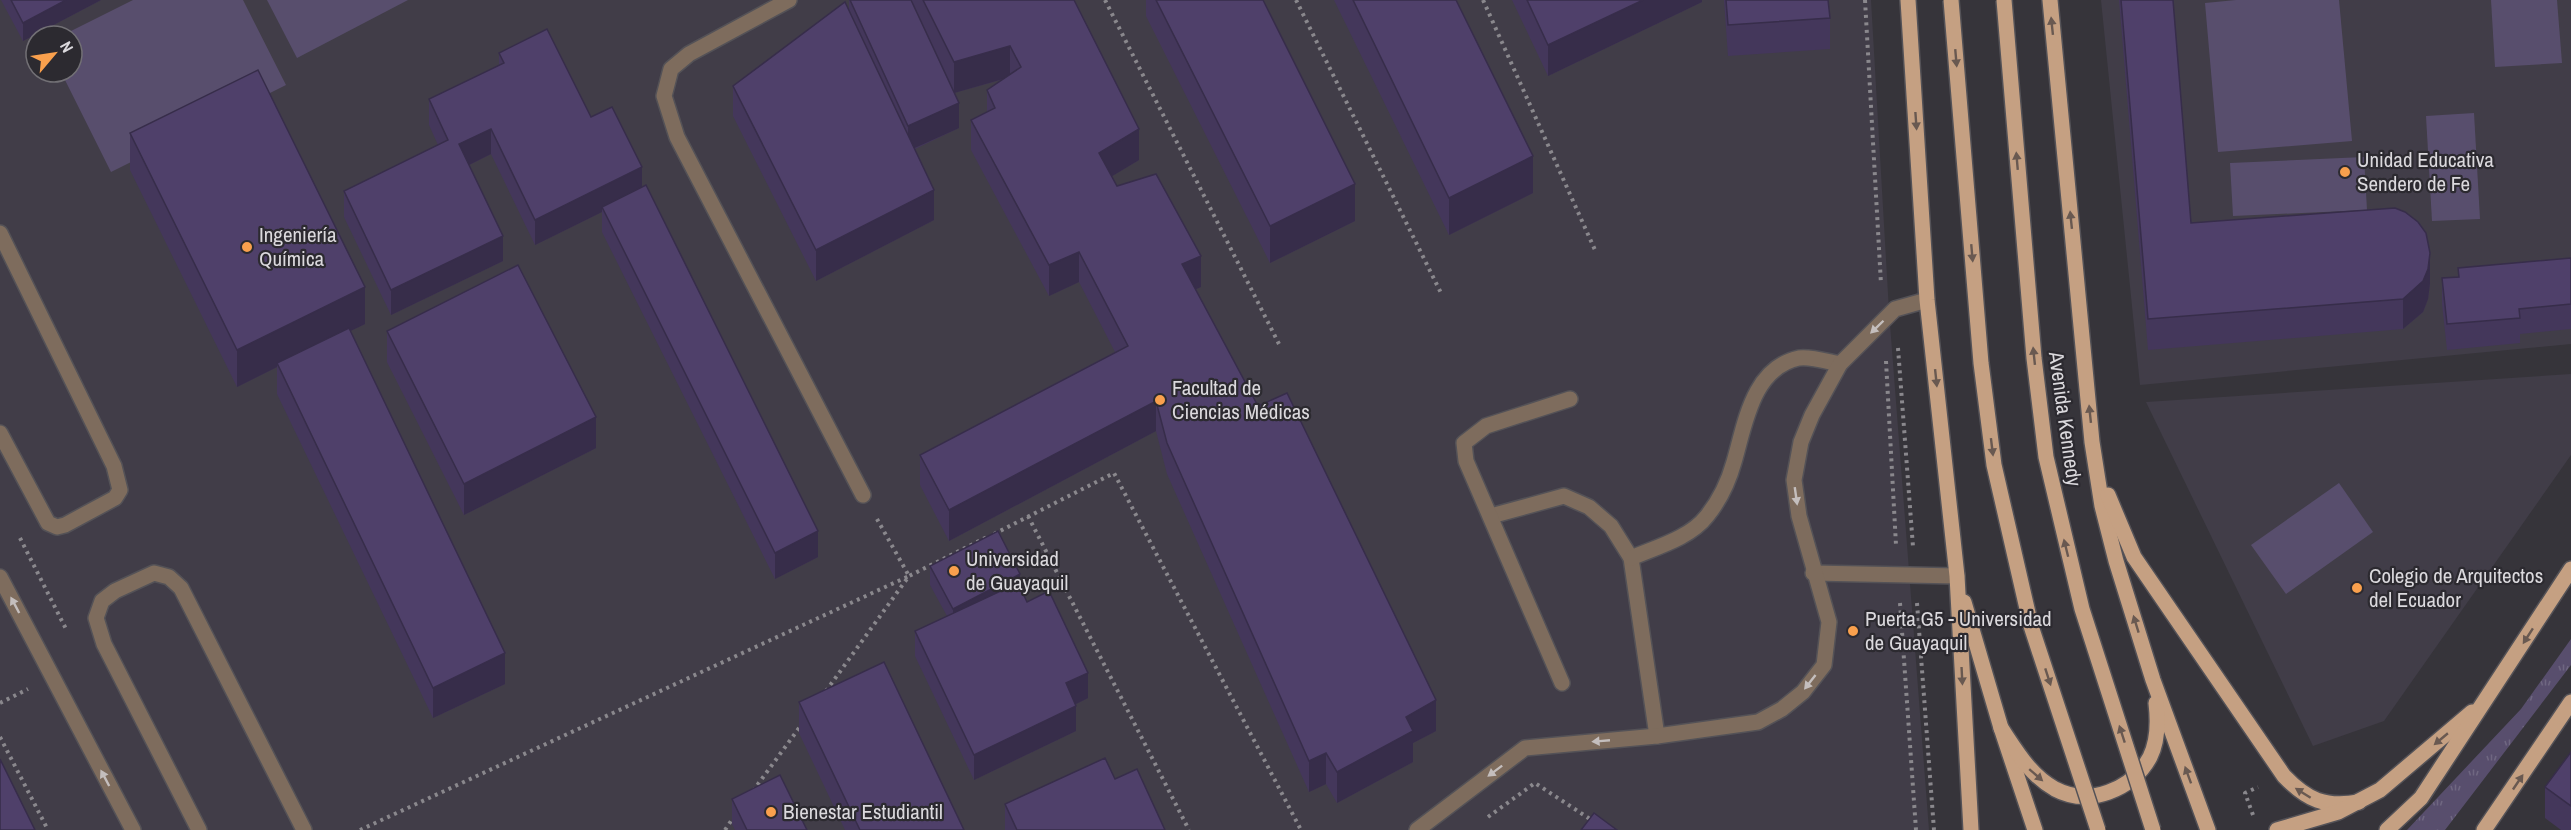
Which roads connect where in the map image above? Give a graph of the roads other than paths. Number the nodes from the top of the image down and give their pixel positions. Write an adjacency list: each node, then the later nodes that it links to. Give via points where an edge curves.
1 (789, 0): 12 (lane, via 688,54 670,69 664,96 677,137)
2 (1908, 0): 7 (main road, one-way to 7)
3 (1951, 0): 32 (main road, one-way to 32, bridge, via 1981,363 1994,465 2031,626)
4 (2004, 0): 33 (main road, Avenida Kennedy, one-way to 4, bridge, via 2082,609 2046,456)
5 (2050, 0): 11 (main road, one-way to 5)
6 (0, 233): 10 (lane, via 114,466 120,490 115,498 65,525 48,523)
7 (1927, 300): 8 (lane, one-way to 8, via 1895,309); 17 (main road, one-way to 17)
8 (1840, 364): 14 (lane, via 1800,358 1780,367 1764,382 1749,406 1733,464 1706,518 1686,534); 16 (lane, one-way to 16, via 1801,442 1794,480)
9 (1570, 399): 13 (lane, via 1486,426 1464,443 1467,461)
10 (0, 433)
11 (2092, 442): 19 (main road, one-way to 11, via 2105,517); 25 (main road, one-way to 11, via 2326,804 2295,788 2284,776 2134,557 2107,492)
12 (863, 495)
13 (1491, 516): 14 (lane, via 1564,496 1589,507 1611,526); 20 (lane)
14 (1631, 558): 24 (lane)
15 (2571, 569): 21 (main road, one-way to 21)
16 (1813, 573): 17 (lane); 24 (lane, one-way to 24, via 1829,622 1824,665 1803,692 1758,722)
17 (1957, 576): 23 (main road); 30 (main road, one-way to 30)
18 (0, 577): 26 (lane, one-way to 18)
19 (2153, 680): 23 (main road, one-way to 19, via 2025,766 2056,790 2075,796 2099,795 2123,787 2151,756 2158,720); 34 (main road, one-way to 19)
20 (1562, 683)
21 (2486, 701): 25 (main road, one-way to 25, via 2380,790); 36 (main road, via 2421,798)
22 (2571, 702): 37 (main road, one-way to 22)
23 (2001, 728): 31 (main road)
24 (1657, 735): 29 (lane, one-way to 29, via 1525,748)
25 (2359, 802): 35 (main road)
26 (133, 830)
27 (199, 830): 28 (lane, via 105,644 96,618 102,601 154,573 169,577 181,588)
28 (304, 830)
29 (1417, 830)
30 (1971, 830)
31 (2035, 830)
32 (2098, 830)
33 (2153, 830)
34 (2208, 830)
35 (2277, 830)
36 (2387, 830)
37 (2484, 830)

